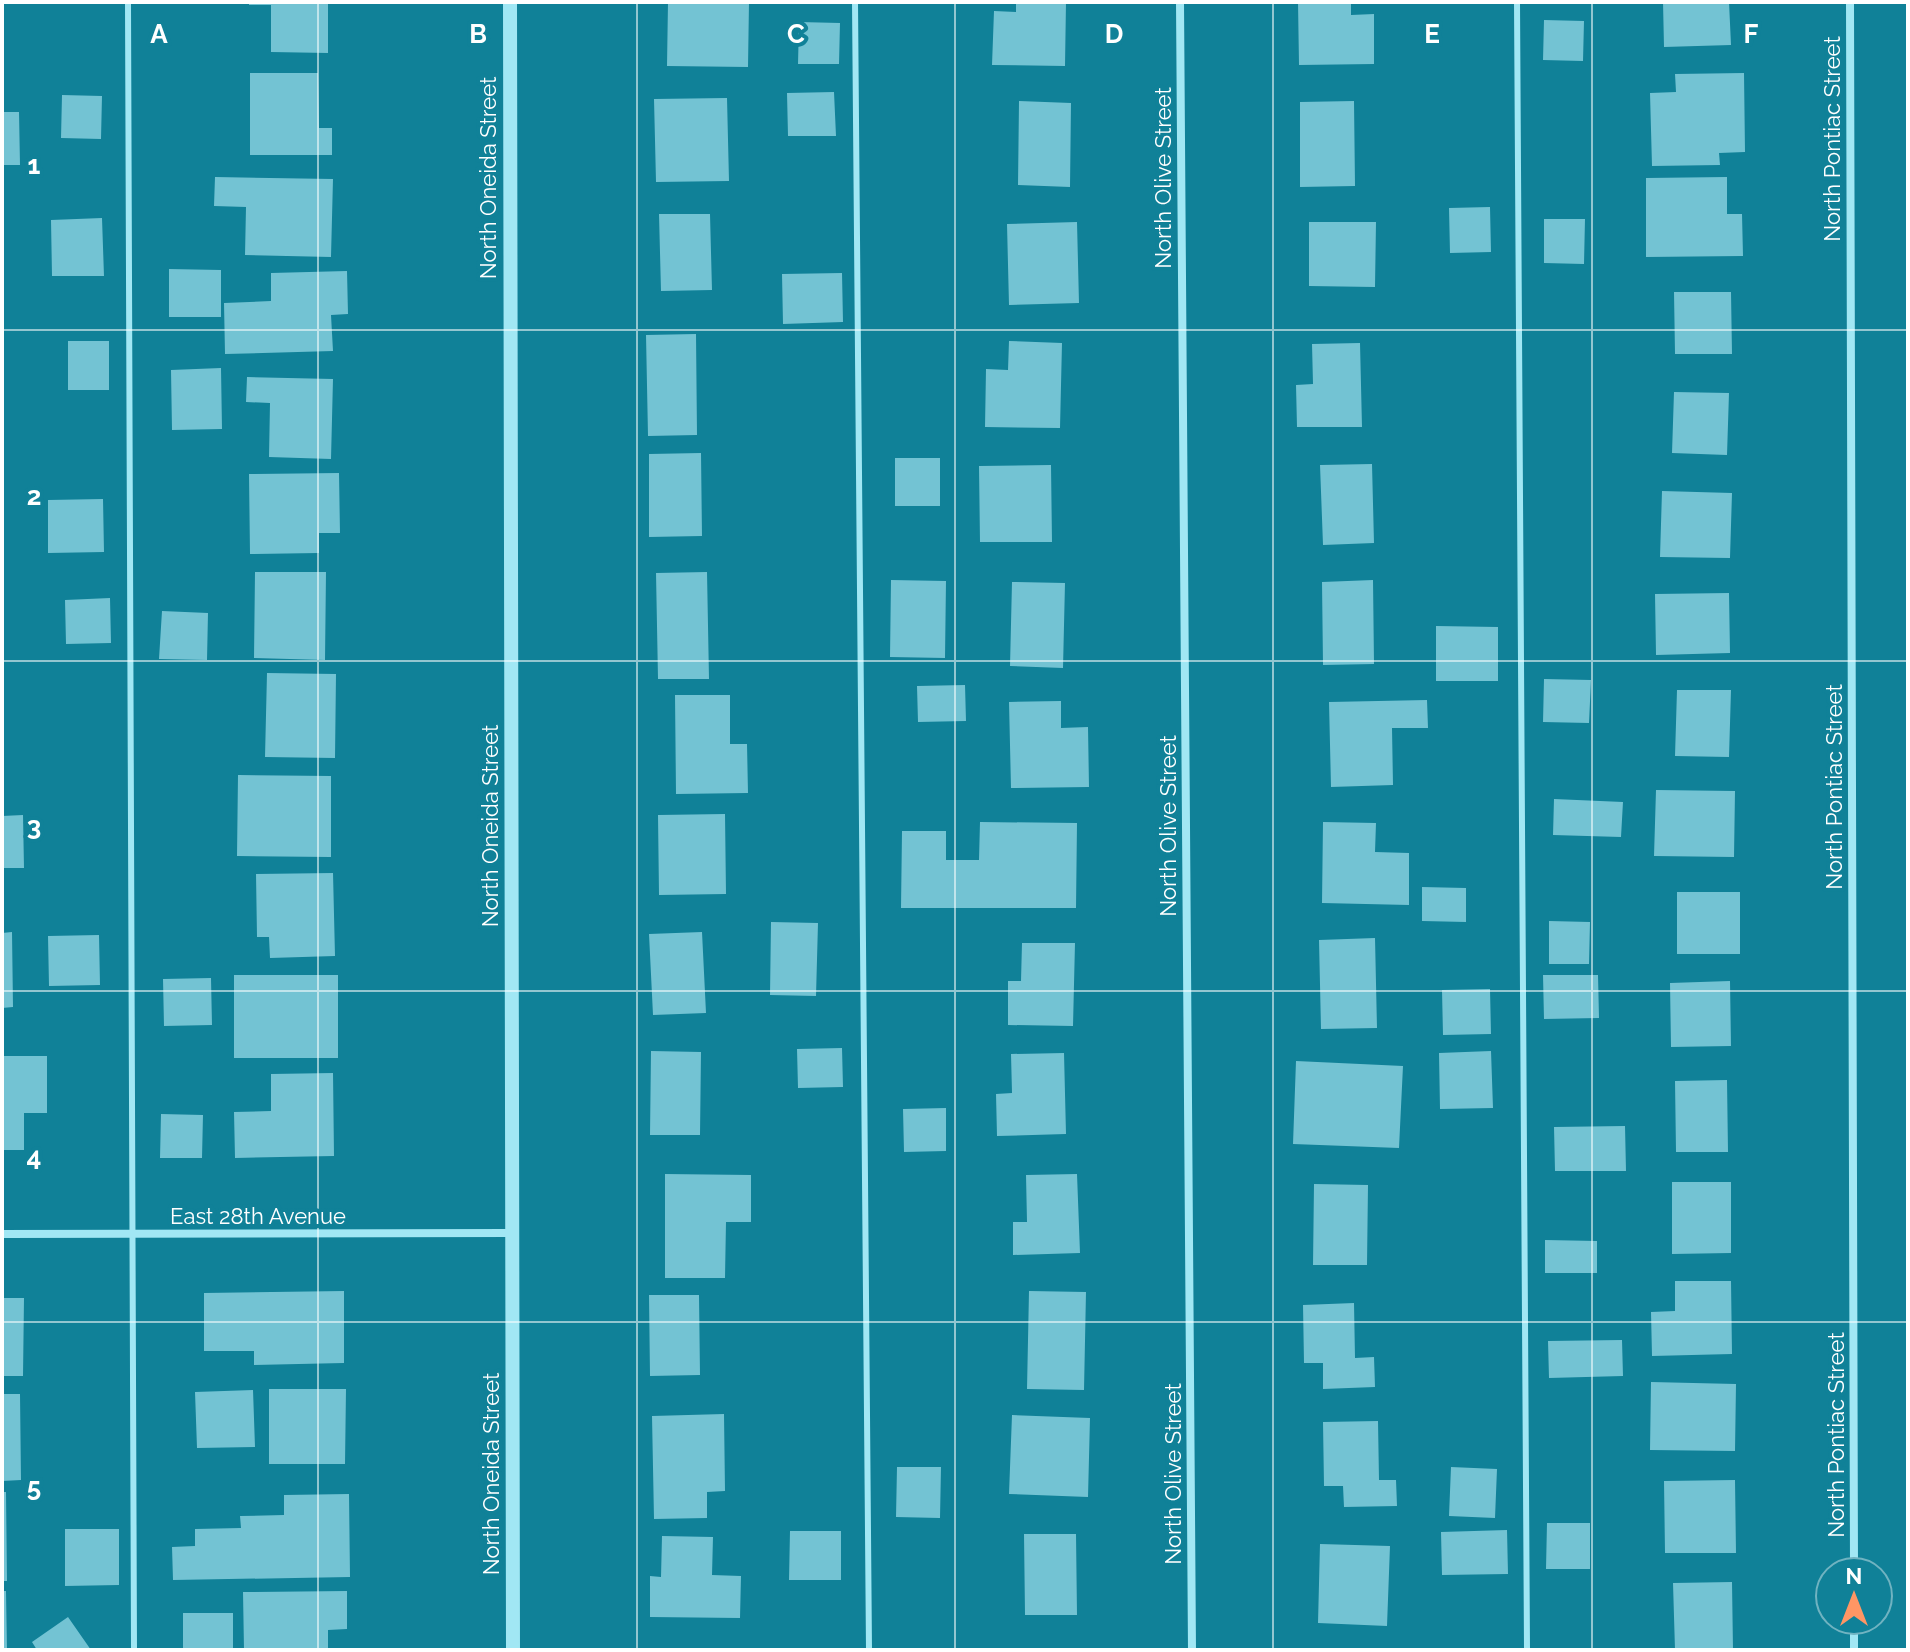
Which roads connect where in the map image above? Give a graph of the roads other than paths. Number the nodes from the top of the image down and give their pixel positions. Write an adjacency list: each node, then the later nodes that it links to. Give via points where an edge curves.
1 (128, 2): 9 (lane)
2 (510, 2): 7 (street, North Oneida Street)
3 (855, 2): 13 (lane)
4 (1180, 2): 14 (street, North Olive Street)
5 (1517, 2): 15 (lane)
6 (1850, 2): 10 (street, North Pontiac Street)
7 (513, 1233): 9 (street, East 28th Avenue); 12 (street, North Oneida Street)
8 (2, 1234): 9 (street, East 28th Avenue)
9 (133, 1234): 11 (lane)
10 (1854, 1556)
11 (134, 1650)
12 (513, 1650)
13 (869, 1650)
14 (1192, 1650)
15 (1527, 1650)

